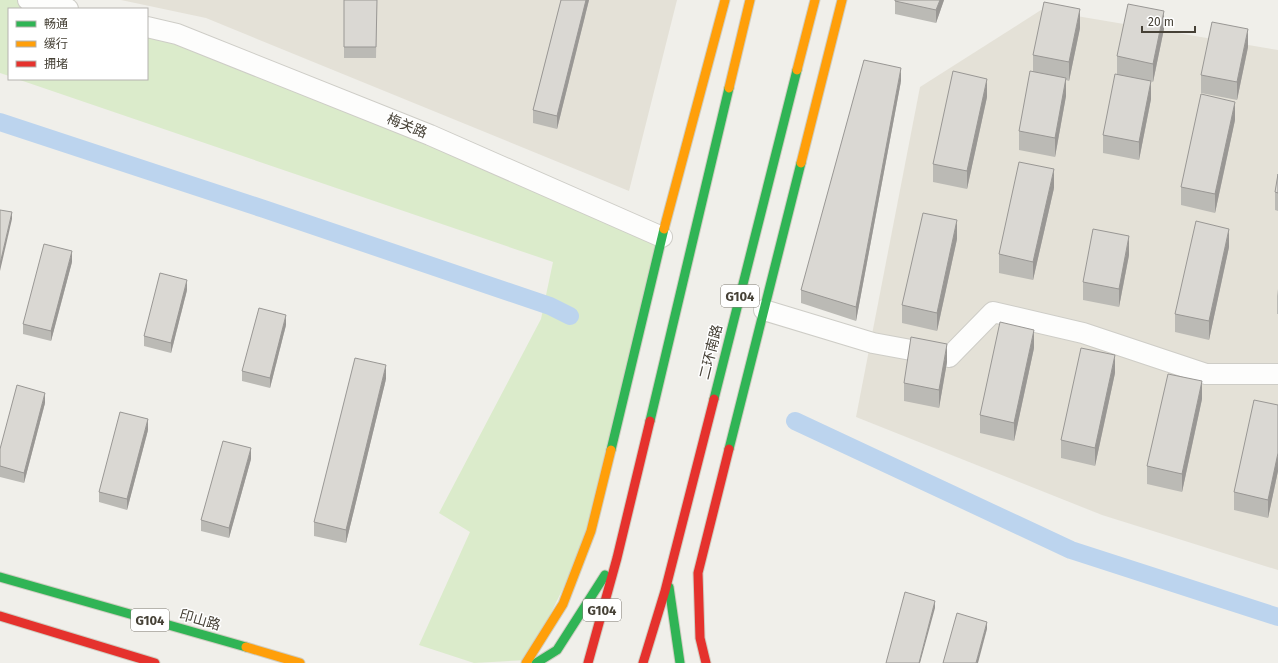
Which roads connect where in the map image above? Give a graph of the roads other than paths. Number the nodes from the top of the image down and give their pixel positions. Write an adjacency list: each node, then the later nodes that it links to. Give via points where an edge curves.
1 (28, 0): 6 (street)
2 (725, 0): 8 (main road)
3 (750, 0): 11 (main road, G104)
4 (815, 0): 13 (main road, 二环南路 / G104)
5 (842, 0): 9 (main road)
6 (64, 8)
7 (148, 27): 8 (street, 梅关路, via 176,34 430,135)
8 (662, 237): 17 (main road, via 591,531 563,604)
9 (764, 310): 10 (street, via 872,343 949,358 993,312 1083,333 1206,374); 22 (main road, via 698,573 700,638)
10 (1278, 374)
11 (617, 558): 18 (main road, via 557,650); 19 (main road, G104)
12 (0, 577): 16 (main road, 印山路 / G104)
13 (668, 580): 20 (main road, 二环南路 / G104); 21 (main road)
14 (0, 616): 15 (main road)
15 (155, 663)
16 (300, 663)
17 (526, 663)
18 (536, 663)
19 (588, 663)
20 (643, 663)
21 (680, 663)
22 (706, 663)

